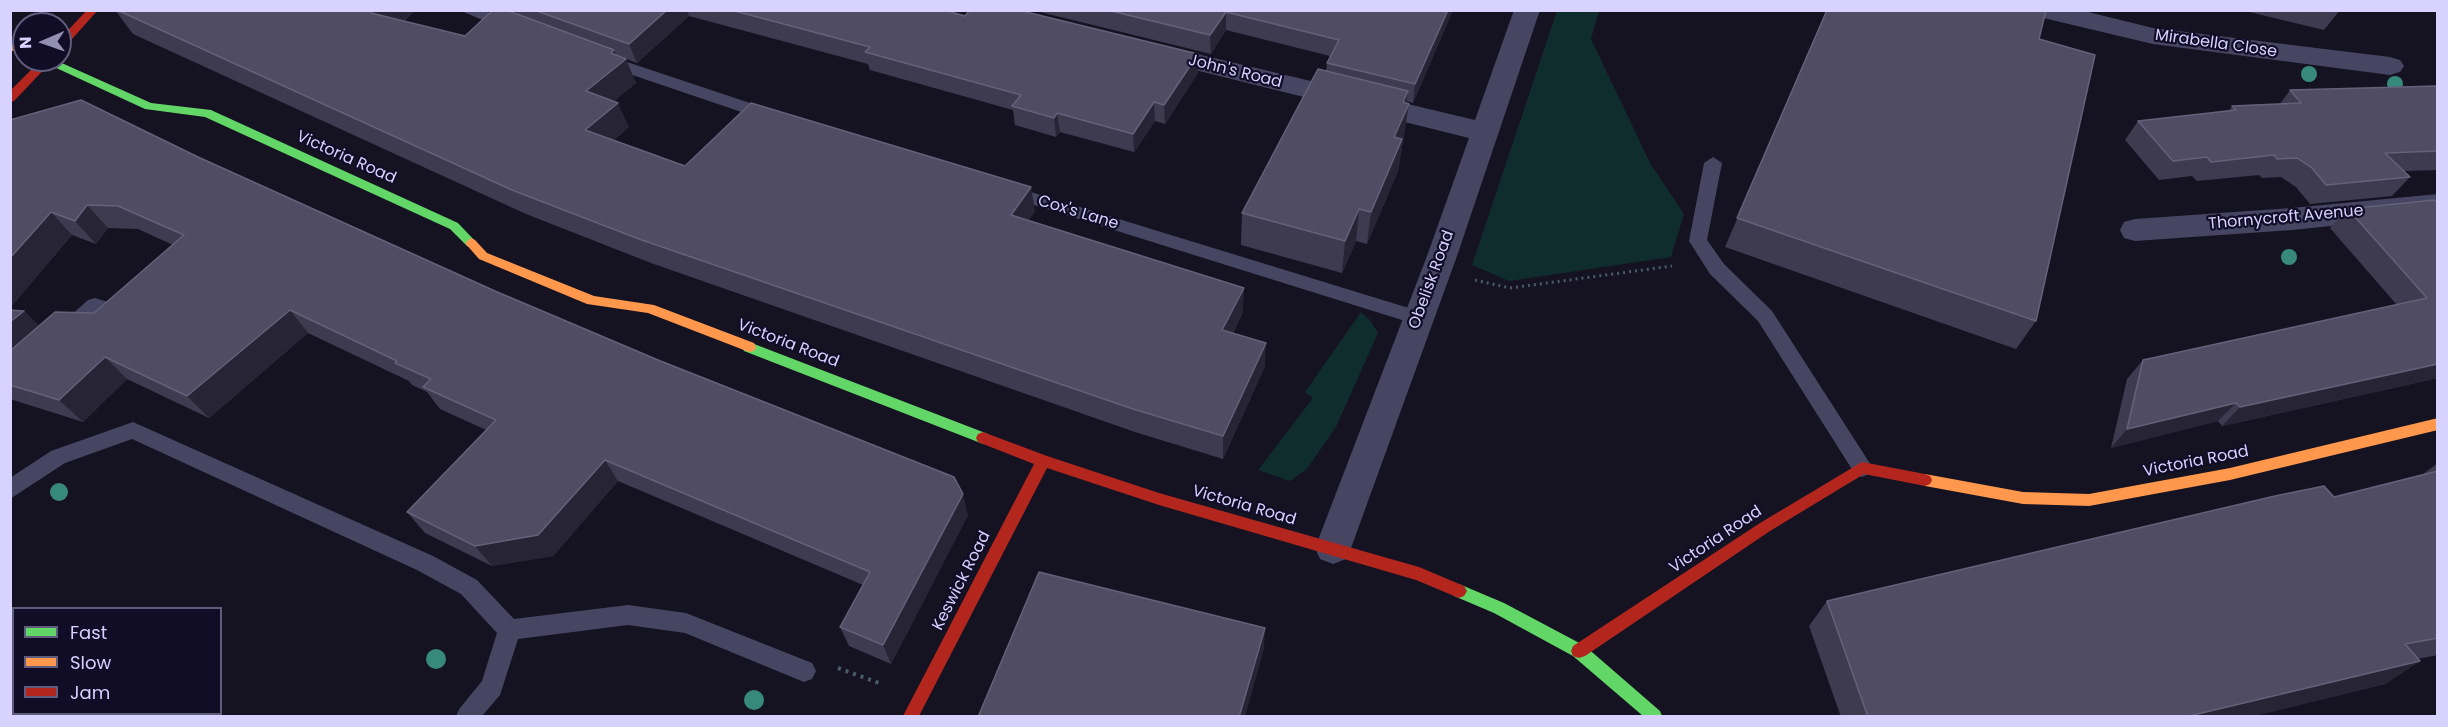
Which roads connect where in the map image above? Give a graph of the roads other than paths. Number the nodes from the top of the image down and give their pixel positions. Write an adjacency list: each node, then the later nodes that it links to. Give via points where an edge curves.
1 (93, 10): 6 (street)
2 (466, 10): 5 (lane)
3 (1527, 10): 14 (street, Obelisk Road)
4 (2044, 10): 9 (street, Mirabella Close, via 2153,36)
5 (521, 30)
6 (72, 33)
7 (1131, 46): 14 (street, John's Road)
8 (587, 54): 13 (lane)
9 (2390, 66)
10 (35, 72): 12 (street)
11 (72, 72): 23 (street, Victoria Road, via 149,106 207,113 454,226 483,256 592,301 649,308)
12 (10, 98)
13 (785, 120)
14 (1485, 132): 20 (street, Obelisk Road)
15 (1713, 163): 24 (lane, via 1698,241 1711,261 1765,316)
16 (995, 187): 20 (lane, Cox's Lane)
17 (2438, 204): 18 (street, Thornycroft Avenue)
18 (2135, 230)
19 (124, 314): 21 (lane, via 95,305)
20 (1418, 318): 26 (street, Obelisk Road)
21 (53, 343)
22 (2438, 424): 24 (street, Victoria Road, via 2230,474 2089,500 2023,498)
23 (1043, 461): 26 (street, Victoria Road); 31 (street, Keswick Road)
24 (1862, 468): 28 (street, Victoria Road, via 1765,527)
25 (10, 490): 27 (lane, via 58,457 133,430 425,563 469,587)
26 (1333, 548): 28 (street, Victoria Road, via 1439,583 1499,608)
27 (509, 630): 29 (lane, via 628,615 675,621); 30 (lane, via 492,687)
28 (1579, 651): 32 (street)
29 (804, 671)
30 (468, 717)
31 (910, 717)
32 (1654, 717)

